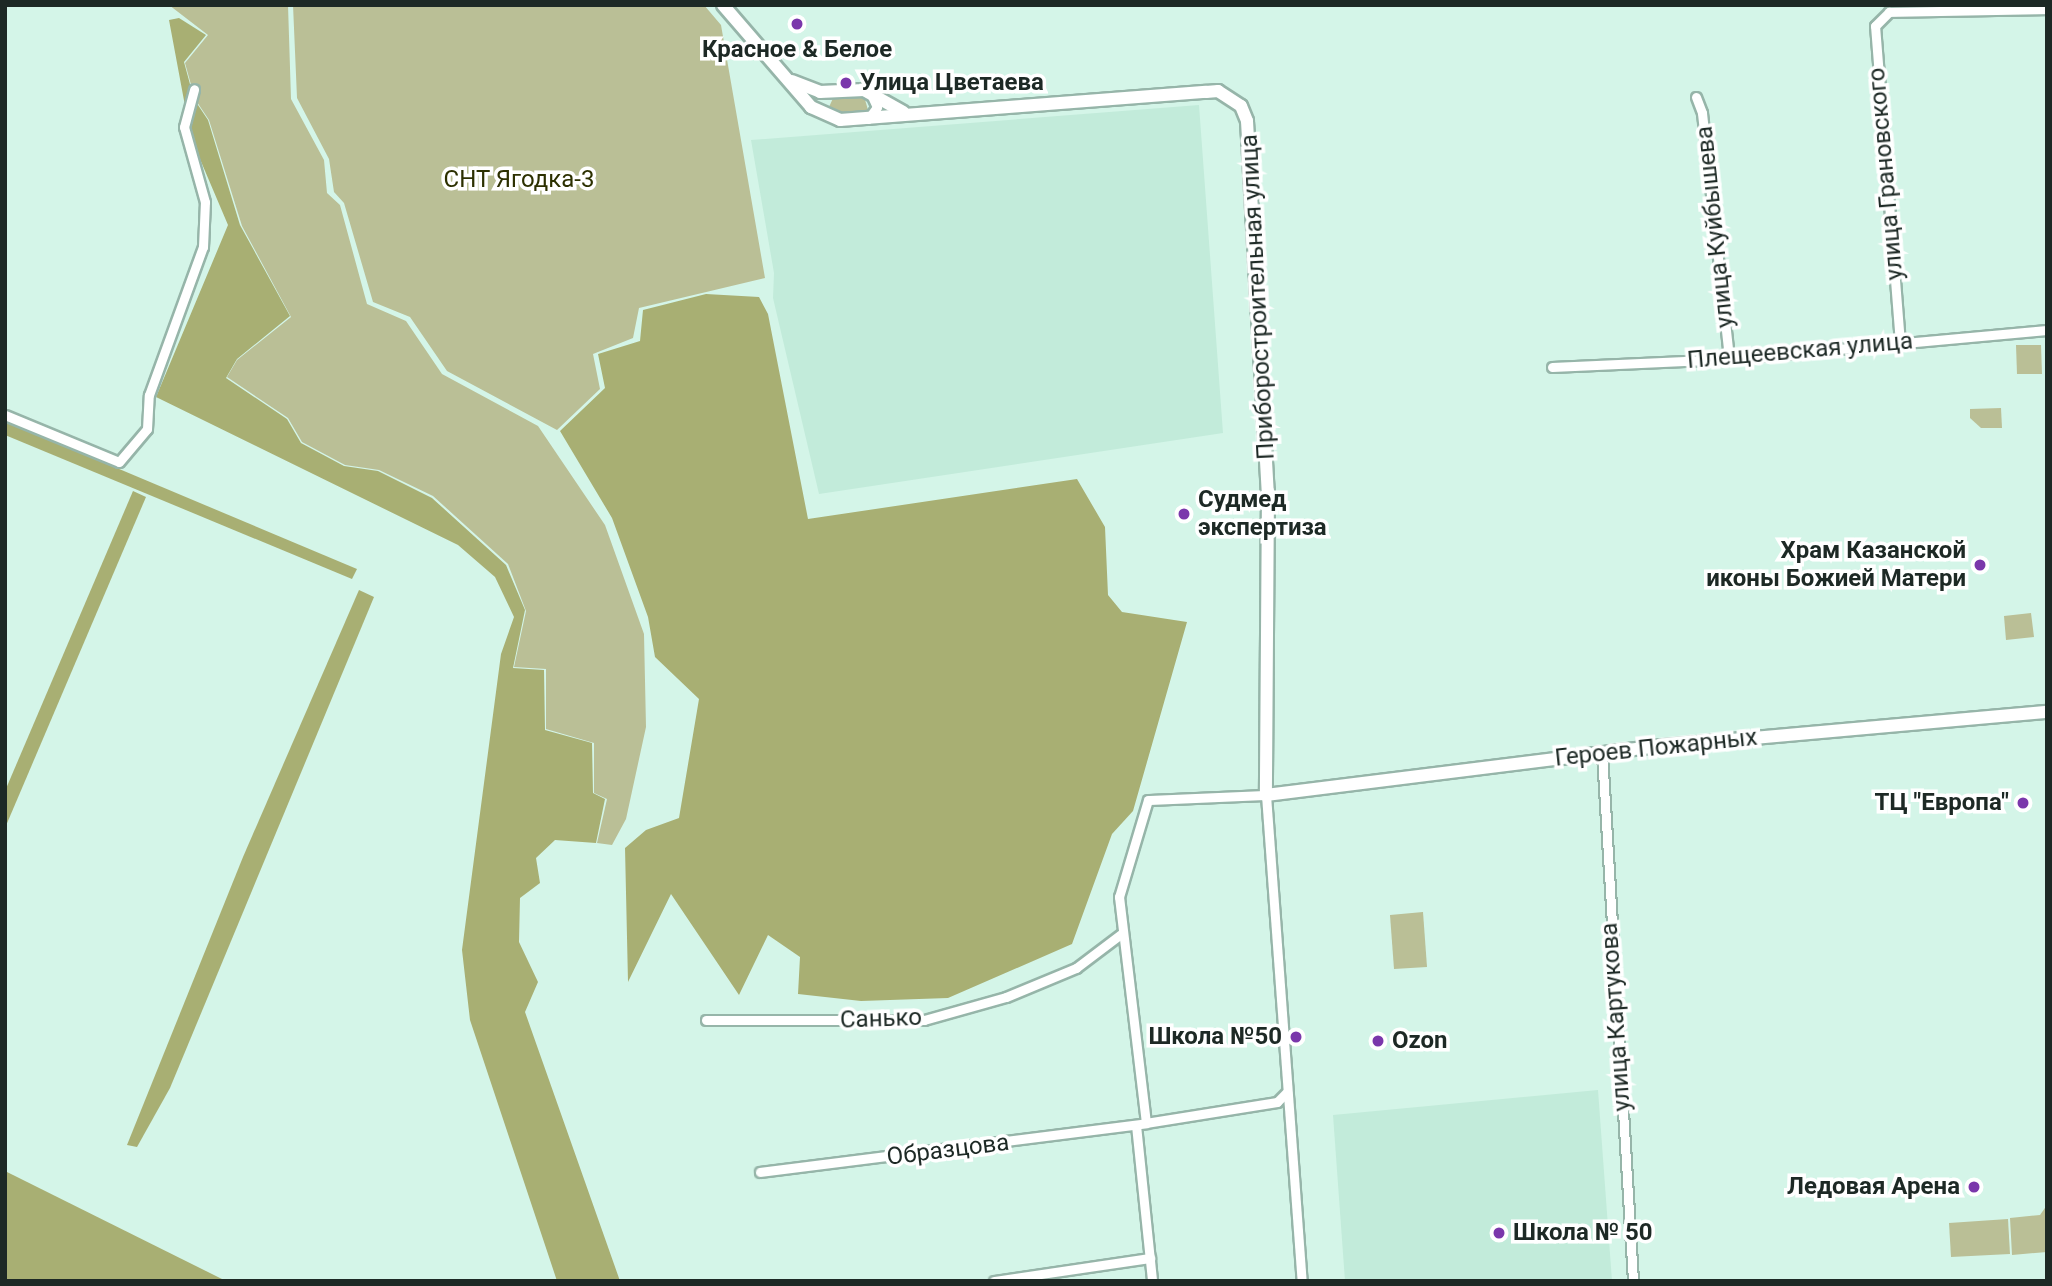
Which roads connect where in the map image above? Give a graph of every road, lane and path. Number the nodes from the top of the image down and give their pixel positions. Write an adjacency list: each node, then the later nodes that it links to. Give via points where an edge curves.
1 (723, 5): 3 (main road)
2 (2047, 9): 12 (street, улица Грановского, via 1889,12 1874,30)
3 (788, 79): 5 (main road, via 820,92); 9 (main road, via 811,107)
4 (194, 89): 15 (street, via 184,127 205,202 203,247 149,395 147,429 119,462)
5 (834, 92): 6 (main road); 9 (street, via 824,101)
6 (871, 93): 8 (main road); 10 (street, via 877,107)
7 (1696, 97): 13 (street, улица Куйбышева, via 1702,113)
8 (903, 112): 10 (main road); 18 (main road, Приборостроительная улица, via 1206,92 1232,98 1247,121 1267,451)
9 (830, 117): 10 (main road)
10 (868, 119)
11 (2047, 330): 12 (street, Плещеевская улица)
12 (1900, 343): 13 (street, Плещеевская улица)
13 (1729, 359): 14 (street, Плещеевская улица)
14 (1552, 367)
15 (5, 415)
16 (2047, 712): 17 (main road, Героев Пожарных)
17 (1602, 753): 18 (main road, Героев Пожарных); 29 (street, улица Картукова)
18 (1266, 795): 19 (street, via 1148,800 1119,897); 21 (street, Приборостроительная улица)
19 (1121, 934): 20 (street, Санько, via 1076,968 1006,997 924,1020); 22 (street)
20 (706, 1020)
21 (1287, 1092): 22 (street, via 1277,1102); 28 (street, Приборостроительная улица)
22 (1146, 1123): 23 (street, Образцова)
23 (1136, 1125): 24 (street, Образцова); 25 (street)
24 (760, 1172)
25 (1150, 1258): 26 (street); 27 (street)
26 (994, 1281)
27 (1152, 1281)
28 (1302, 1281)
29 (1633, 1281)

